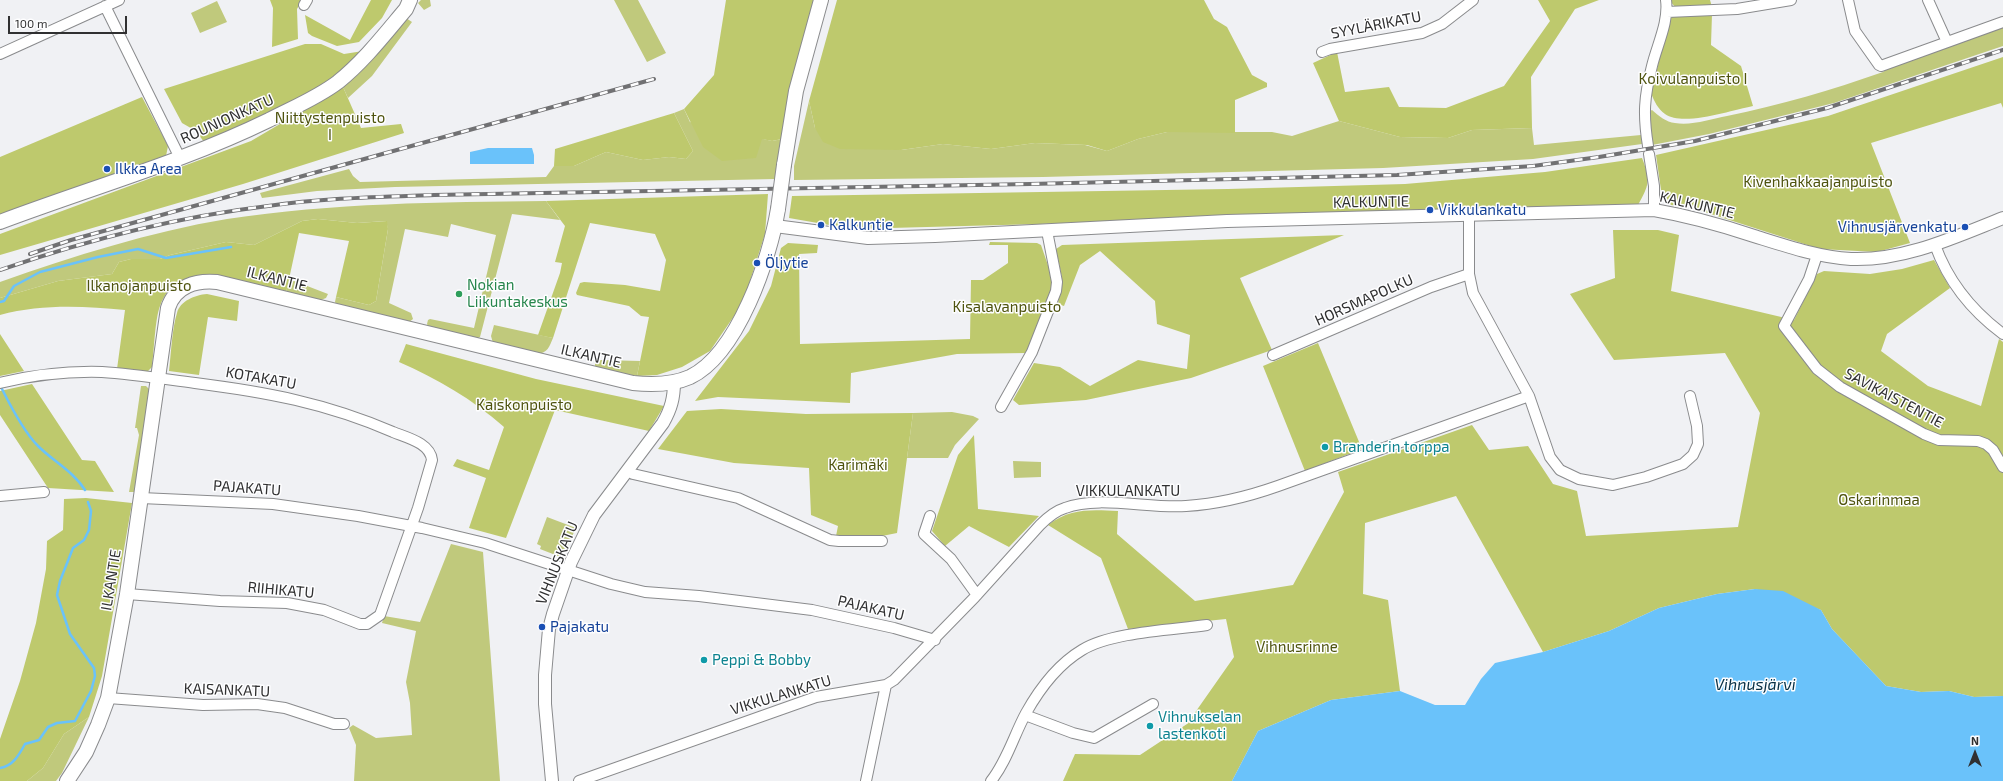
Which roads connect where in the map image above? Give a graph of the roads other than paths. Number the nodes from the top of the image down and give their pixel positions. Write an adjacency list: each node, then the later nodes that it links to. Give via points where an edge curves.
1 (119, 0): 9 (street)
2 (410, 0): 15 (main road, ROUNIONKATU, via 406,9 365,58 337,82 313,98 244,132)
3 (821, 0): 20 (main road, bridge, via 796,91)
4 (1473, 0): 13 (street, SYYLÄRIKATU, via 1442,24 1422,33)
5 (1666, 0): 10 (street)
6 (1791, 0): 10 (street, via 1737,9)
7 (1848, 0): 12 (street, via 1855,31 1878,65)
8 (1928, 0): 12 (street)
9 (105, 6): 14 (street); 15 (street)
10 (1667, 12): 16 (street, via 1643,111 1654,186)
11 (2003, 22): 12 (street)
12 (1947, 42)
13 (1322, 52)
14 (0, 54)
15 (180, 158): 19 (main road, ROUNIONKATU)
16 (1654, 210): 17 (street, KALKUNTIE); 23 (street, KALKUNTIE, via 1718,224)
17 (1469, 216): 21 (street, KALKUNTIE, via 1227,221); 24 (street)
18 (2003, 218): 22 (street, KALKUNTIE)
19 (0, 222)
20 (775, 226): 21 (street, KALKUNTIE, via 868,238); 28 (main road, ILKANTIE, via 758,284 733,333 705,366 690,377)
21 (1047, 231): 32 (street, via 1057,282 1056,291 1032,352)
22 (1935, 245): 23 (street, KALKUNTIE, via 1873,258 1851,259); 25 (street, via 1946,270 1972,308)
23 (1817, 255): 33 (street, SAVIKAISTENTIE, via 1809,279 1784,326 1817,369 1840,387 1924,434 1939,440 1978,441 1986,444)
24 (1469, 274): 26 (street, HORSMAPOLKU, via 1431,287); 30 (street, via 1473,293)
25 (2003, 334)
26 (1273, 355)
27 (157, 378): 28 (main road, ILKANTIE, via 170,301 193,282 207,281 633,383 656,385); 29 (street, KOTAKATU, via 102,372 71,372); 37 (main road, ILKANTIE); 39 (street, KOTAKATU, via 260,392 316,404 375,424 427,448 432,460)
28 (674, 382): 34 (street, VIHNUSKATU, via 669,412)
29 (0, 383)
30 (1529, 396): 31 (street, via 1550,457 1560,470 1579,479 1613,485 1683,464 1693,455 1698,444 1698,426); 43 (street, VIKKULANKATU, via 1238,499 1185,506 1094,504 1065,507 1040,525)
31 (1690, 396)
32 (1001, 407)
33 (2003, 467)
34 (628, 470): 40 (street, via 633,474 738,498 830,540); 41 (street, VIHNUSKATU, via 594,515)
35 (44, 492): 36 (street)
36 (0, 496)
37 (141, 498): 39 (street, PAJAKATU, via 274,504); 42 (main road, ILKANTIE)
38 (930, 516): 43 (street, via 924,534 951,559)
39 (411, 526): 41 (street, PAJAKATU, via 484,543); 42 (street, RIIHIKATU, via 380,615 367,624 360,624 324,610 287,602 220,601)
40 (882, 541)
41 (569, 570): 45 (street, PAJAKATU, via 645,592 812,610); 52 (street, VIHNUSKATU, via 549,629 546,659 545,704)
42 (127, 594): 47 (main road, ILKANTIE)
43 (977, 595): 45 (street, VIKKULANKATU)
44 (1207, 625): 49 (street, via 1118,636 1082,649 1056,670 1039,691)
45 (935, 640): 46 (street, VIKKULANKATU)
46 (886, 685): 53 (street, VIKKULANKATU, via 816,697); 54 (street)
47 (108, 698): 50 (street, KAISANKATU, via 202,705 257,704 285,708 334,724); 51 (main road, ILKANTIE, via 86,752)
48 (1153, 704): 49 (street, via 1094,738)
49 (1025, 715): 55 (street)
50 (344, 724)
51 (67, 781)
52 (552, 781)
53 (579, 781)
54 (866, 781)
55 (992, 781)

